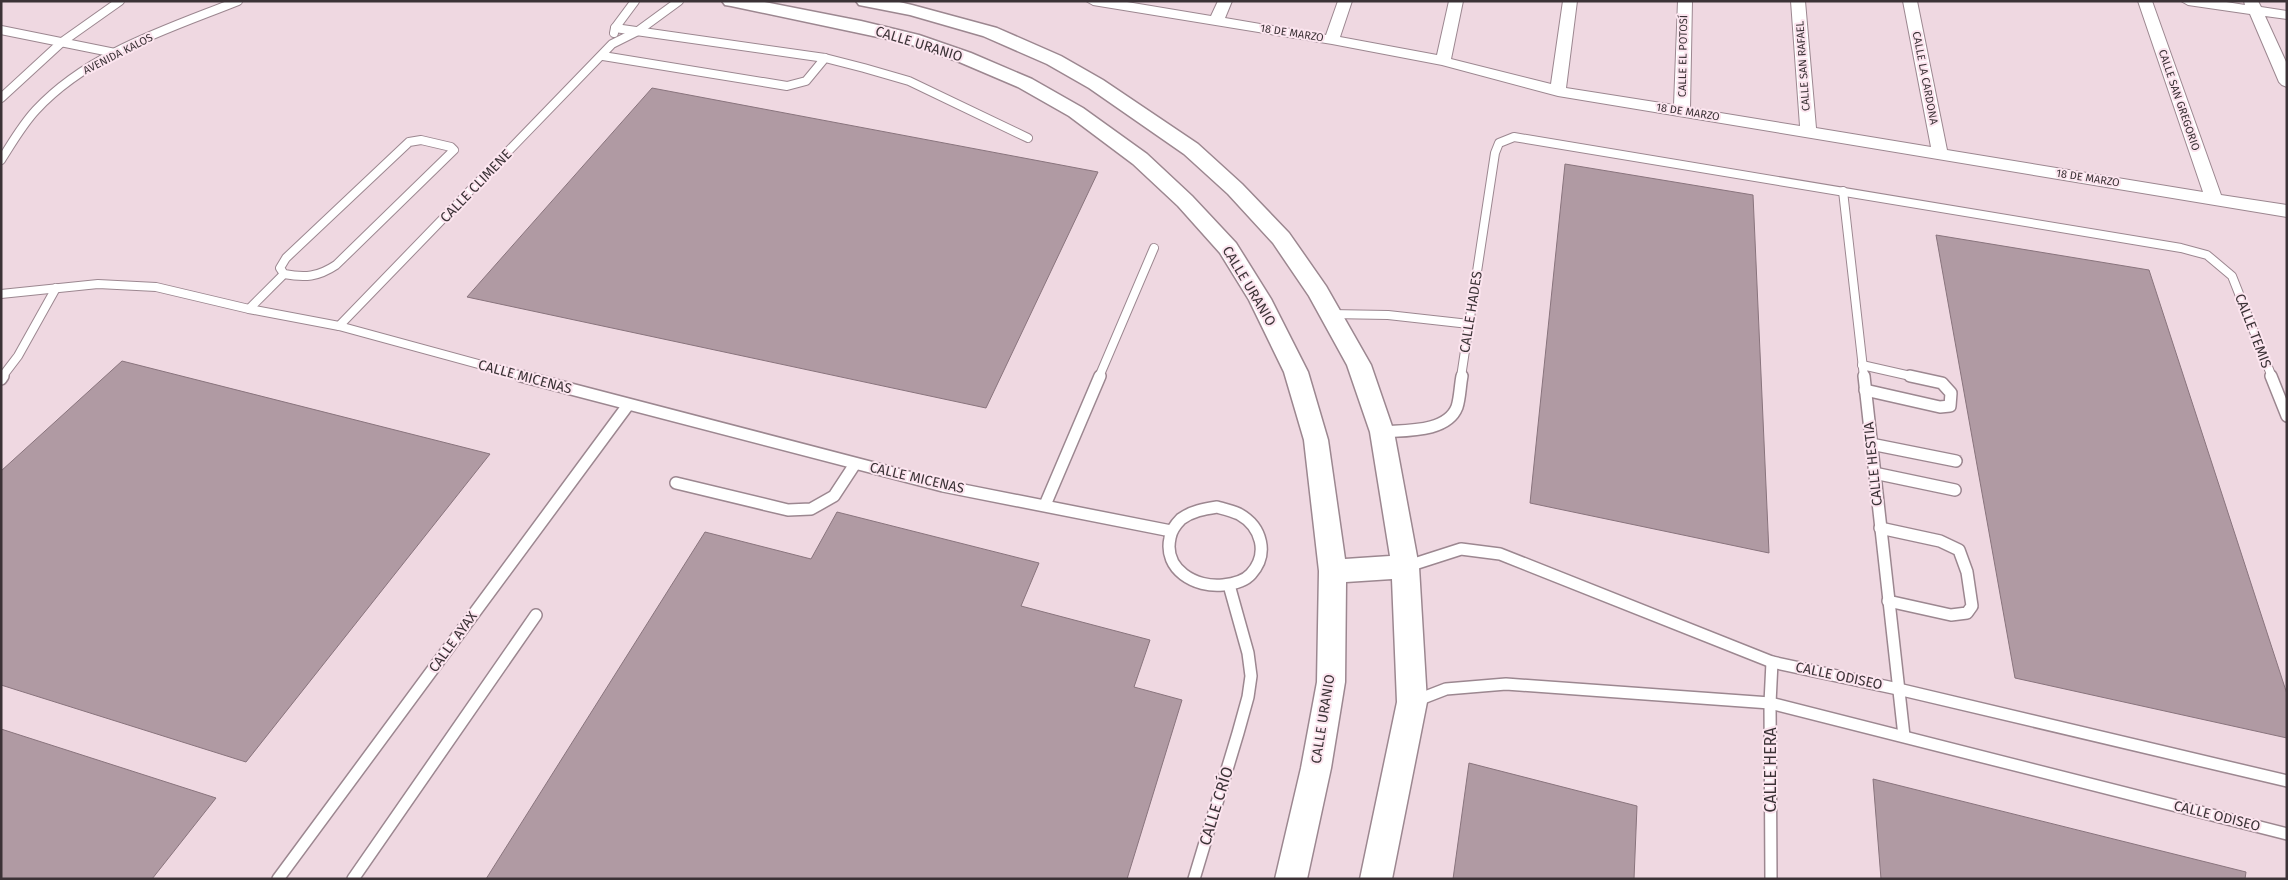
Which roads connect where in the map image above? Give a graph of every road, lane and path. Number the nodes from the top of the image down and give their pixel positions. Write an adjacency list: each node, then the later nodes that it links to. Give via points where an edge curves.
1 (120, 1): 25 (lane)
2 (238, 1): 27 (lane, AVENIDA KALOS)
3 (635, 1): 21 (lane, CALLE CLIMENE)
4 (679, 1): 23 (lane, CALLE CLIMENE)
5 (731, 1): 66 (street, CALLE URANIO, via 912,40 964,57 1025,83 1076,112 1140,159 1185,201 1228,248 1260,299 1296,372 1316,440)
6 (865, 1): 47 (street, CALLE URANIO, via 912,10 990,32 1054,60 1096,84 1191,148 1235,189 1281,238)
7 (1093, 1): 17 (street, 18 DE MARZO)
8 (1225, 1): 20 (street)
9 (1345, 1): 24 (street)
10 (1456, 1): 30 (street)
11 (1570, 1): 32 (street)
12 (1685, 1): 34 (street, CALLE EL POTOSÍ)
13 (1798, 1): 35 (street, CALLE SAN RAFAEL)
14 (1910, 1): 37 (street, CALLE LA CARDONA)
15 (2145, 1): 40 (street, CALLE SAN GREGORIO)
16 (2188, 1): 18 (street)
17 (1112, 3): 20 (street, 18 DE MARZO)
18 (2254, 6): 19 (street); 31 (street)
19 (2287, 15)
20 (1216, 22): 24 (street, 18 DE MARZO)
21 (616, 28): 23 (lane); 26 (lane, CALLE CLIMENE)
22 (1, 30): 25 (lane)
23 (638, 31): 26 (lane, CALLE CLIMENE); 29 (lane)
24 (1332, 40): 30 (street, 18 DE MARZO)
25 (62, 42): 27 (lane); 33 (lane)
26 (612, 44): 28 (lane, CALLE CLIMENE)
27 (115, 53): 38 (lane, AVENIDA KALOS, via 82,72 36,110)
28 (603, 56): 29 (lane, via 787,86 807,82); 49 (lane, CALLE CLIMENE)
29 (825, 58): 36 (lane, via 909,81)
30 (1443, 61): 32 (street, 18 DE MARZO)
31 (2285, 75)
32 (1558, 91): 34 (street, 18 DE MARZO)
33 (1, 98)
34 (1682, 111): 35 (street, 18 DE MARZO)
35 (1808, 132): 37 (street, 18 DE MARZO)
36 (1028, 138)
37 (1940, 154): 40 (street, 18 DE MARZO)
38 (1, 160)
39 (1843, 191): 48 (lane, CALLE HADES, via 1529,138 1505,139 1499,143 1495,153); 50 (lane, CALLE HESTIA); 54 (lane, CALLE TEMIS, via 2181,248 2207,256 2232,276)
40 (2214, 198): 41 (street, 18 DE MARZO)
41 (2287, 211)
42 (1154, 248): 62 (lane)
43 (284, 274): 43 (lane, via 310,278 327,272 454,150 421,140 409,142 286,258 280,268); 46 (lane)
44 (56, 288): 45 (lane, CALLE MICENAS); 46 (lane, CALLE MICENAS, via 98,284 156,288); 51 (lane, via 18,356)
45 (1, 294)
46 (249, 309): 49 (lane, CALLE MICENAS)
47 (1330, 314): 48 (lane, via 1388,315); 55 (street, CALLE URANIO, via 1359,365)
48 (1469, 324): 55 (lane, CALLE HADES, via 1457,407 1452,417 1427,427)
49 (339, 326): 53 (lane, CALLE MICENAS)
50 (1862, 365): 52 (lane, CALLE HESTIA); 52 (lane, via 1942,383 1951,393 1950,406 1940,407)
51 (1, 379)
52 (1865, 390): 56 (lane, CALLE HESTIA)
53 (628, 405): 58 (lane, CALLE MICENAS); 77 (lane, CALLE AYAX)
54 (2287, 416)
55 (1382, 432): 65 (street, CALLE URANIO)
56 (1871, 444): 57 (lane); 59 (lane, CALLE HESTIA)
57 (1956, 461)
58 (855, 464): 60 (lane, via 834,496 811,509 788,510); 62 (lane, CALLE MICENAS, via 944,486)
59 (1874, 473): 61 (lane); 63 (lane, CALLE HESTIA)
60 (676, 482)
61 (1956, 490)
62 (1045, 505): 64 (lane, CALLE MICENAS)
63 (1880, 528): 68 (lane, CALLE HESTIA); 68 (lane, via 1940,540 1959,550 1967,572 1972,606 1966,613 1951,615)
64 (1171, 531): 67 (lane, via 1169,555 1185,576 1199,583); 67 (lane, via 1179,520 1203,508 1232,510 1255,525 1263,548 1261,561 1254,572)
65 (1405, 567): 66 (street); 70 (lane, CALLE ODISEO, via 1461,550 1500,554); 72 (street, CALLE URANIO)
66 (1333, 571): 80 (street, CALLE URANIO, via 1331,682)
67 (1229, 585): 79 (lane, CALLE CRÍO, via 1251,676 1238,733)
68 (1888, 601): 71 (lane, CALLE HESTIA)
69 (536, 615): 78 (lane)
70 (1772, 662): 71 (lane, CALLE ODISEO); 73 (lane, CALLE HERA)
71 (1898, 689): 74 (lane, CALLE HESTIA); 75 (lane, CALLE ODISEO)
72 (1412, 702): 73 (lane, CALLE ODISEO, via 1446,689 1506,684); 81 (street, CALLE URANIO)
73 (1770, 703): 74 (lane, CALLE ODISEO); 82 (lane, CALLE HERA)
74 (1904, 736): 76 (lane, CALLE ODISEO)
75 (2287, 781)
76 (2287, 834)
77 (278, 879)
78 (353, 879)
79 (1194, 879)
80 (1291, 879)
81 (1376, 879)
82 (1771, 879)

